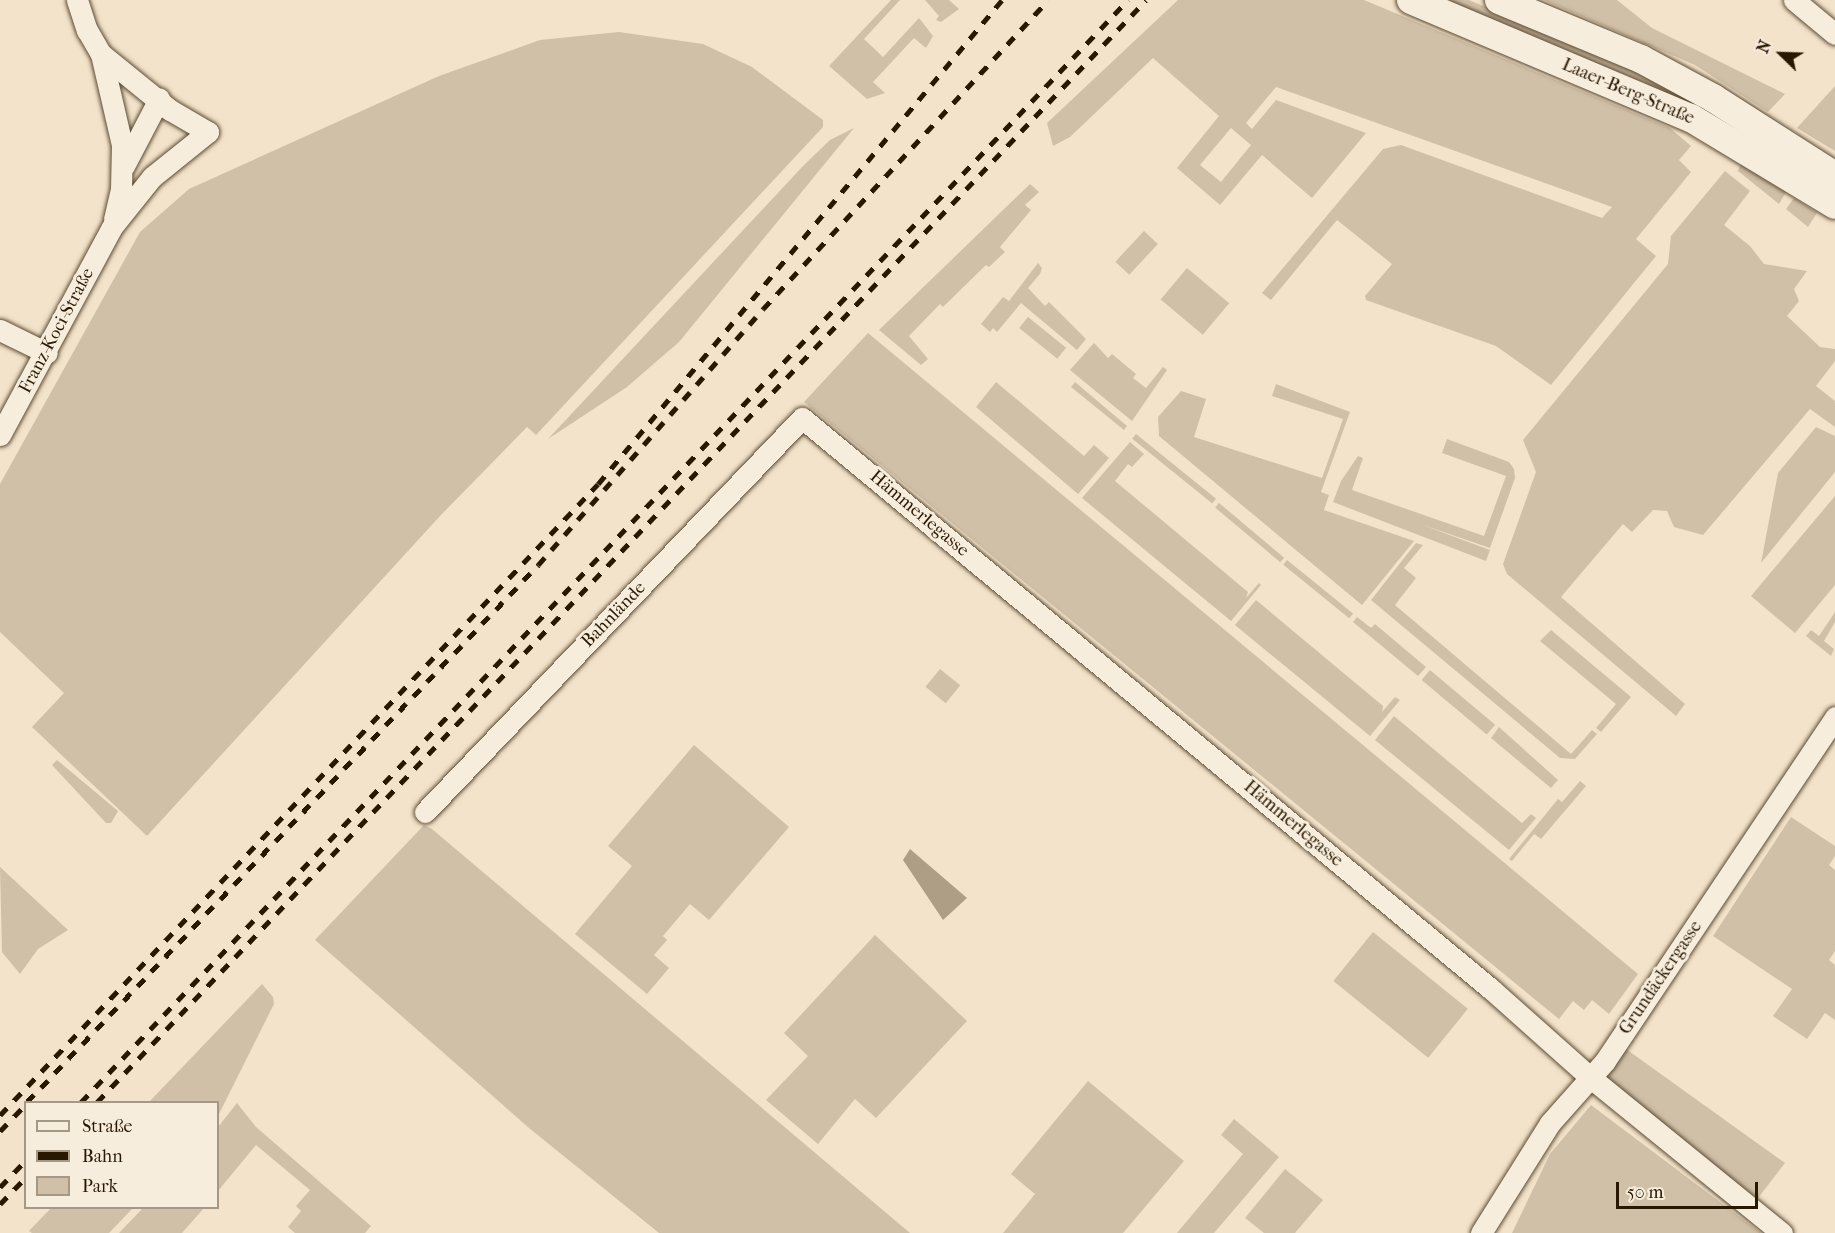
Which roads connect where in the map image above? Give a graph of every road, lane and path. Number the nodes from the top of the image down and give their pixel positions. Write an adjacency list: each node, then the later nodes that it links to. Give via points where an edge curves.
1 (77, 0): 6 (street, Franz-Koci-Straße, via 87,30)
2 (1410, 0): 10 (main road, Laaer-Berg-Straße, via 1691,118)
3 (1499, 0): 9 (main road, Laaer-Berg-Straße, via 1641,59 1713,98)
4 (1794, 0): 5 (street)
5 (1835, 34)
6 (101, 54): 7 (street, Franz-Koci-Straße); 8 (street, Franz-Koci-Straße, via 122,145)
7 (159, 99): 8 (street, Franz-Koci-Straße); 11 (street, Franz-Koci-Straße, via 208,132 152,177)
8 (123, 169): 11 (street, Franz-Koci-Straße)
9 (1835, 176)
10 (1835, 205)
11 (111, 227): 13 (street, Franz-Koci-Straße)
12 (0, 330): 13 (street)
13 (47, 353): 15 (street, Franz-Koci-Straße)
14 (802, 418): 17 (street, Bahnlände); 18 (street, Hämmerlegasse, via 1482,982)
15 (0, 435)
16 (1835, 717): 18 (street, Grundäckergasse)
17 (425, 813)
18 (1591, 1078): 19 (street, Grundäckergasse, via 1550,1124); 20 (street, Hämmerlegasse)
19 (1481, 1233)
20 (1782, 1233)

